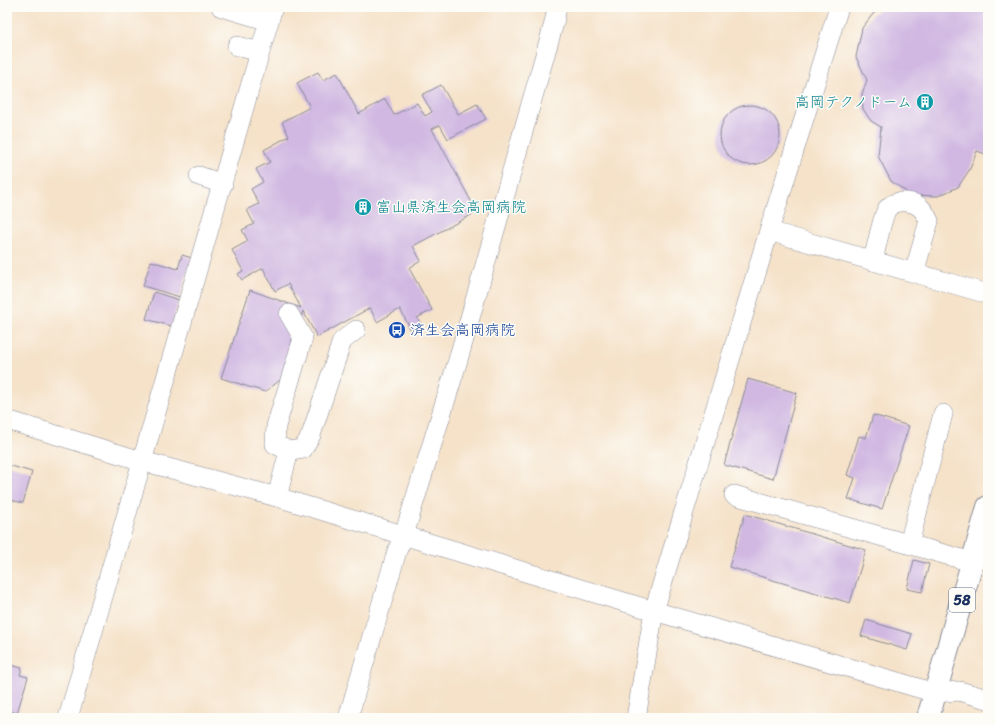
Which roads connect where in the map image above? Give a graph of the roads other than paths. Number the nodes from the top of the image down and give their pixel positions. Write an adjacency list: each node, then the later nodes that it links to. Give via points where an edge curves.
1 (221, 7): 4 (street)
2 (557, 7): 22 (street, via 458,360)
3 (839, 7): 9 (street)
4 (271, 14): 6 (street)
5 (237, 46): 6 (street)
6 (260, 52): 8 (street)
7 (200, 176): 8 (street)
8 (223, 184): 18 (street)
9 (769, 231): 10 (street); 25 (street)
10 (873, 261): 11 (street); 11 (street, via 886,210 901,201 909,202 919,206 929,221)
11 (914, 273): 12 (street)
12 (988, 294)
13 (290, 314): 17 (street, via 303,338 276,426 275,444)
14 (356, 330): 17 (street, via 342,341 311,435 303,449)
15 (943, 414): 23 (street)
16 (7, 420): 18 (street)
17 (290, 451): 20 (street)
18 (142, 462): 20 (street); 28 (street)
19 (734, 495): 23 (street)
20 (277, 498): 22 (street)
21 (988, 507): 24 (main road, 58)
22 (404, 535): 25 (street); 29 (street, via 397,551)
23 (909, 544): 24 (street)
24 (972, 562): 26 (main road, 58)
25 (654, 612): 26 (street); 30 (street)
26 (935, 693): 27 (street, via 959,691); 31 (main road, 58)
27 (988, 699)
28 (68, 718)
29 (348, 718)
30 (636, 718)
31 (928, 718)

